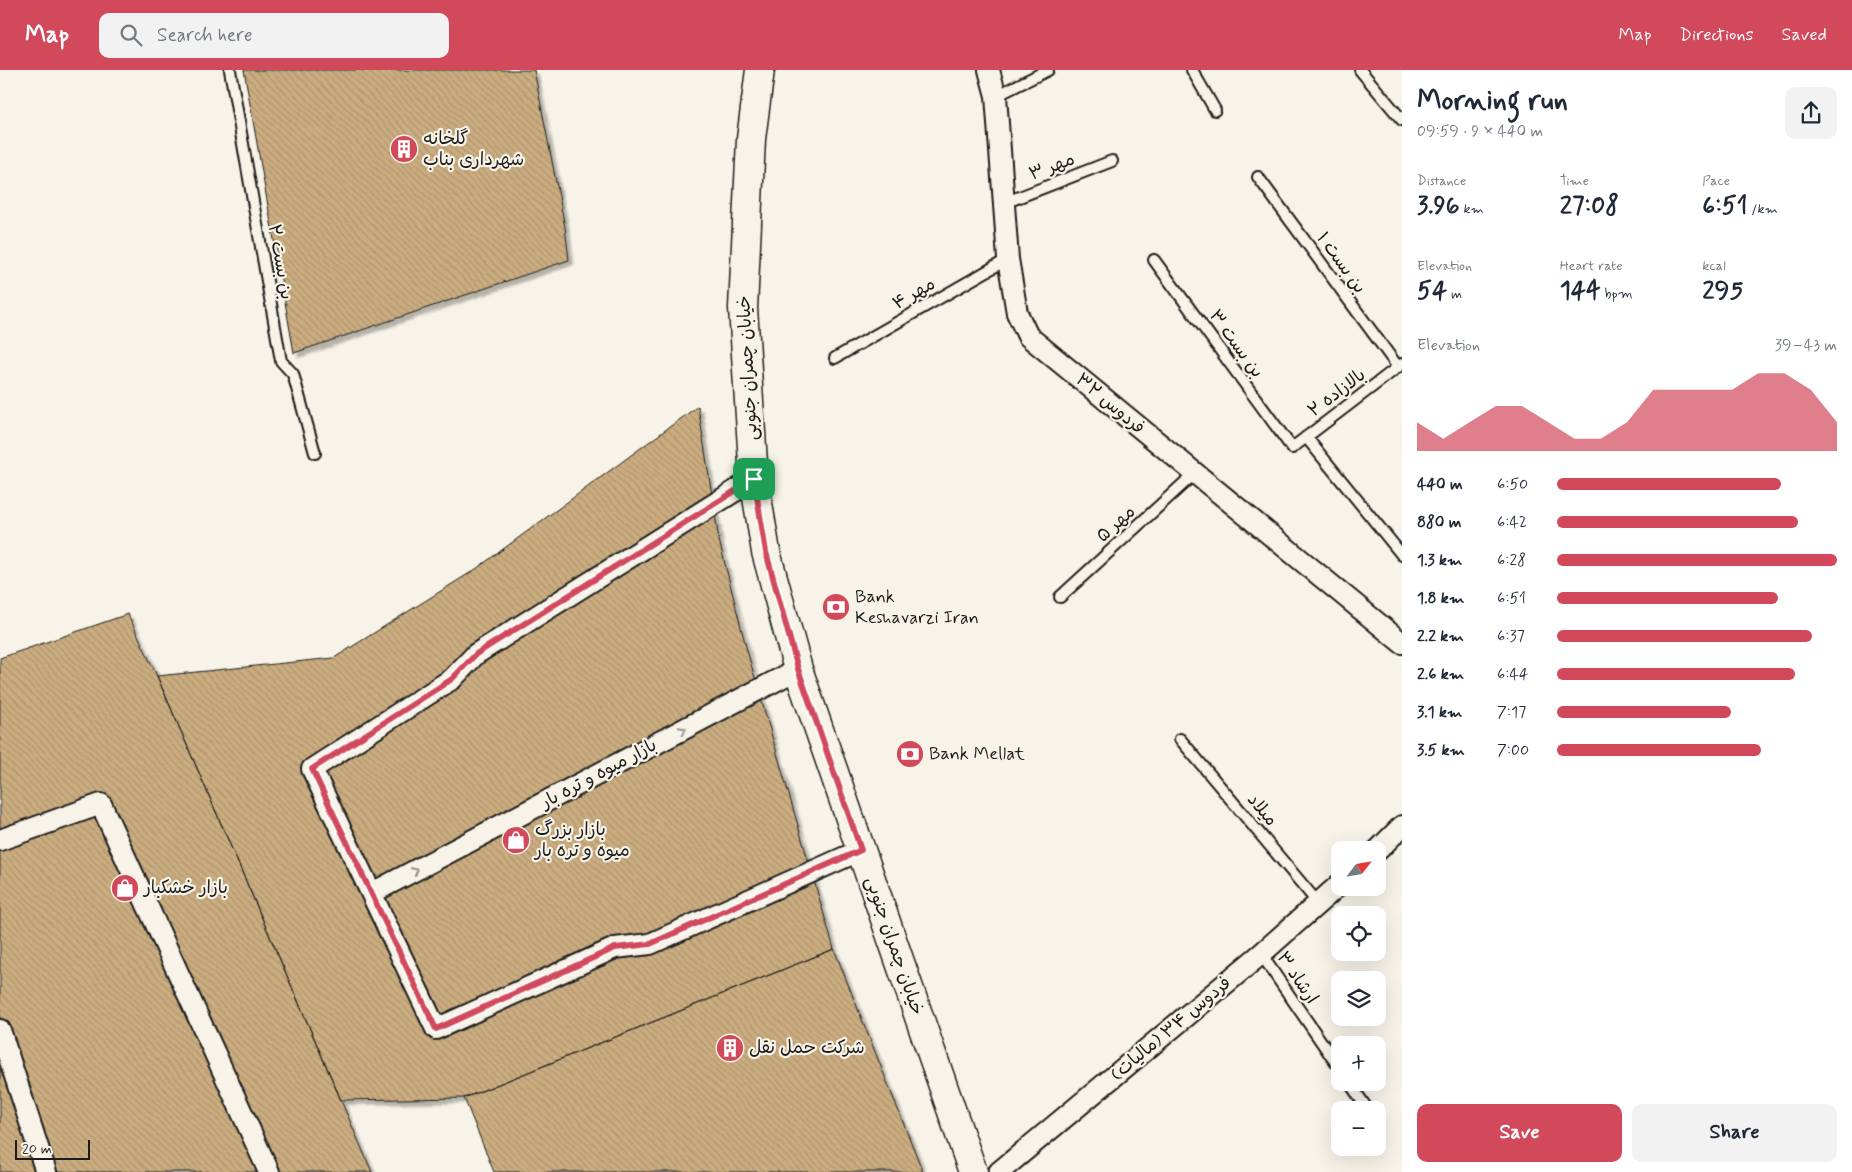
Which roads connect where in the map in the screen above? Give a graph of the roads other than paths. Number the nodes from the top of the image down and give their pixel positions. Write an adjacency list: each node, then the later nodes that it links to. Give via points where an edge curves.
1 (230, 70): 19 (lane, بن بست ۲, via 282,361 293,374)
2 (760, 70): 21 (main road, خیابان چمران جنوبی, via 751,139 743,308)
3 (989, 70): 7 (street, فردوس ۳۲)
4 (1048, 70): 7 (lane)
5 (1192, 70): 8 (lane)
6 (1360, 70): 9 (lane)
7 (996, 96): 12 (street, فردوس ۳۲)
8 (1216, 110)
9 (1402, 120)
10 (1112, 161): 12 (lane, مهر ۳)
11 (1258, 178): 16 (lane, بن بست ۱)
12 (1004, 203): 13 (street, فردوس ۳۲)
13 (1008, 259): 15 (lane, مهر ۴); 20 (street, فردوس ۳۲, via 1017,313 1028,336)
14 (1154, 260): 18 (lane, بن بست ۳)
15 (835, 358)
16 (1400, 366): 17 (lane, بالازاده ۲)
17 (1306, 437): 18 (lane, بالازاده ۲); 22 (lane)
18 (1292, 448)
19 (314, 453)
20 (1194, 474): 23 (lane, مهر ۵); 24 (street, فردوس ۳۲)
21 (754, 479): 25 (main road, خیابان چمران جنوبی, via 766,552); 32 (street, via 476,654 452,679 312,769)
22 (1402, 555)
23 (1060, 598)
24 (1402, 643)
25 (798, 669): 30 (main road, خیابان چمران جنوبی); 32 (street, بازار میوه و تره بار, one-way to 25)
26 (1180, 739): 33 (lane, میلاد)
27 (1401, 831): 29 (street)
28 (0, 840): 38 (street, via 101,804)
29 (1386, 843)
30 (861, 850): 32 (street, via 650,944 615,948 436,1029); 39 (main road, خیابان چمران جنوبی)
31 (1331, 892): 33 (street, فردوس ۳۴ (مالیات))
32 (372, 893)
33 (1318, 903): 34 (street, فردوس ۳۴ (مالیات))
34 (1261, 954): 36 (lane, ارشاد ۳); 40 (street, فردوس ۳۴ (مالیات))
35 (0, 1030): 37 (street)
36 (1331, 1056)
37 (46, 1172)
38 (269, 1172)
39 (973, 1172)
40 (999, 1172)

